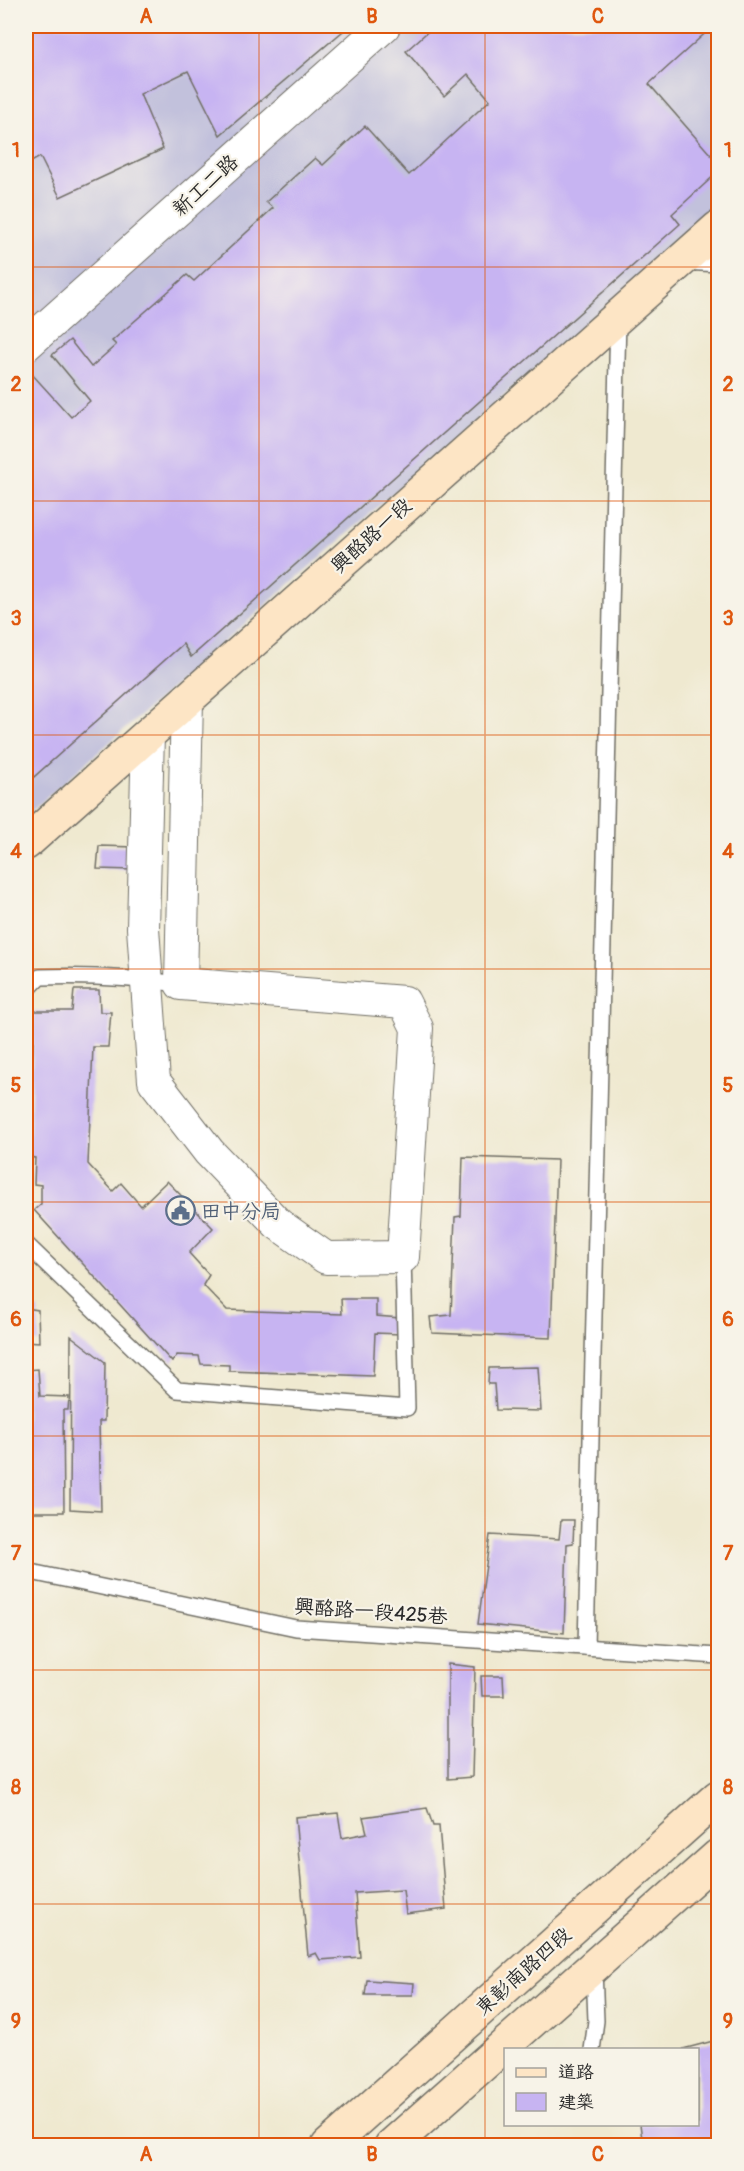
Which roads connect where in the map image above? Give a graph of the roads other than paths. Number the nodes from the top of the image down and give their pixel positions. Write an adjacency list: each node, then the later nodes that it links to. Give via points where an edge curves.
1 (384, 26): 6 (street, 新工二路)
2 (718, 228): 3 (street, 興酪路一段)
3 (679, 262): 4 (lane); 5 (street, 興酪路一段)
4 (718, 264)
5 (618, 316): 7 (street, 興酪路一段); 16 (lane)
6 (26, 345)
7 (187, 699): 8 (street, 興酪路一段); 11 (street)
8 (148, 734): 9 (street, 興酪路一段); 10 (street, via 143,928)
9 (26, 843)
10 (147, 979): 11 (lane); 12 (lane, via 40,977); 14 (street, via 154,1080 209,1152 278,1224 326,1258)
11 (181, 984): 14 (street, via 404,1002 417,1028)
12 (26, 991)
13 (26, 1244): 14 (lane, via 177,1390 407,1408)
14 (403, 1257)
15 (26, 1571): 16 (lane, 興酪路一段425巷, via 296,1628)
16 (585, 1647): 17 (lane, 興酪路一段425巷)
17 (718, 1656)
18 (718, 1797): 22 (street, 東彰南路四段)
19 (718, 1856): 20 (street)
20 (594, 1967): 21 (lane, via 596,2021); 23 (street)
21 (592, 2048)
22 (328, 2145)
23 (391, 2145)

